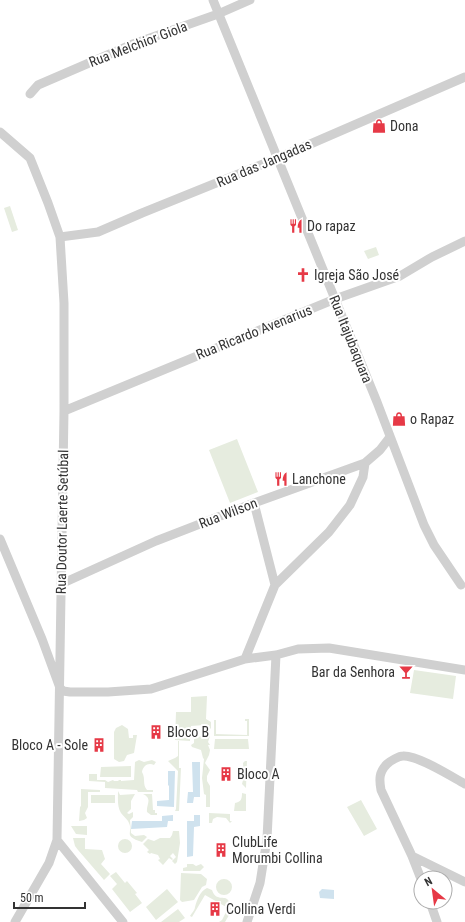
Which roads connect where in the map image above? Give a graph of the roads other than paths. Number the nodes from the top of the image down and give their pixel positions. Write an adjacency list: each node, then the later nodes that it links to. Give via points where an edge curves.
1 (213, 0): 3 (street, Rua Itajubaquara)
2 (250, 0): 3 (street, Rua Melchior Giola)
3 (218, 14): 5 (street, Rua Melchior Giola, via 104,56 38,85); 7 (street, Rua Itajubaquara)
4 (465, 77): 7 (street, Rua das Jangadas)
5 (30, 94)
6 (0, 132): 8 (street, Rua Doutor Laerte Setúbal, via 30,158)
7 (278, 158): 8 (street, Rua das Jangadas, via 98,232); 10 (street, Rua Itajubaquara)
8 (60, 237): 11 (street, Rua Doutor Laerte Setúbal, via 64,303)
9 (465, 241): 10 (street, Rua Ricardo Avenarius, via 432,256 400,276)
10 (335, 299): 11 (street, Rua Ricardo Avenarius); 12 (street, Rua Itajubaquara)
11 (64, 411): 16 (street, Rua Doutor Laerte Setúbal)
12 (390, 437): 13 (street, Rua Wilson); 18 (street, Rua Itajubaquara, via 424,525)
13 (365, 463): 14 (street, Rua Wilson); 17 (street, via 363,477 350,505 329,532)
14 (254, 502): 16 (street, Rua Wilson, via 156,541); 17 (street)
15 (0, 540): 22 (street)
16 (60, 584): 22 (street, Rua Doutor Laerte Setúbal)
17 (275, 584): 20 (street)
18 (461, 585)
19 (276, 655): 20 (street); 21 (street, via 298,649 329,648); 31 (street, via 267,839 260,883)
20 (245, 659): 22 (street, via 151,689 70,692)
21 (465, 670)
22 (60, 688): 24 (street, Rua Doutor Laerte Setúbal)
23 (465, 784): 25 (street, via 420,760 404,756 388,763 382,770 379,778 381,790)
24 (57, 840): 29 (street, Rua Doutor Laerte Setúbal, via 49,863); 30 (street)
25 (412, 856): 26 (street); 27 (street)
26 (417, 870)
27 (465, 882)
28 (433, 910): 32 (street)
29 (15, 922)
30 (123, 922)
31 (247, 922)
32 (437, 922)

